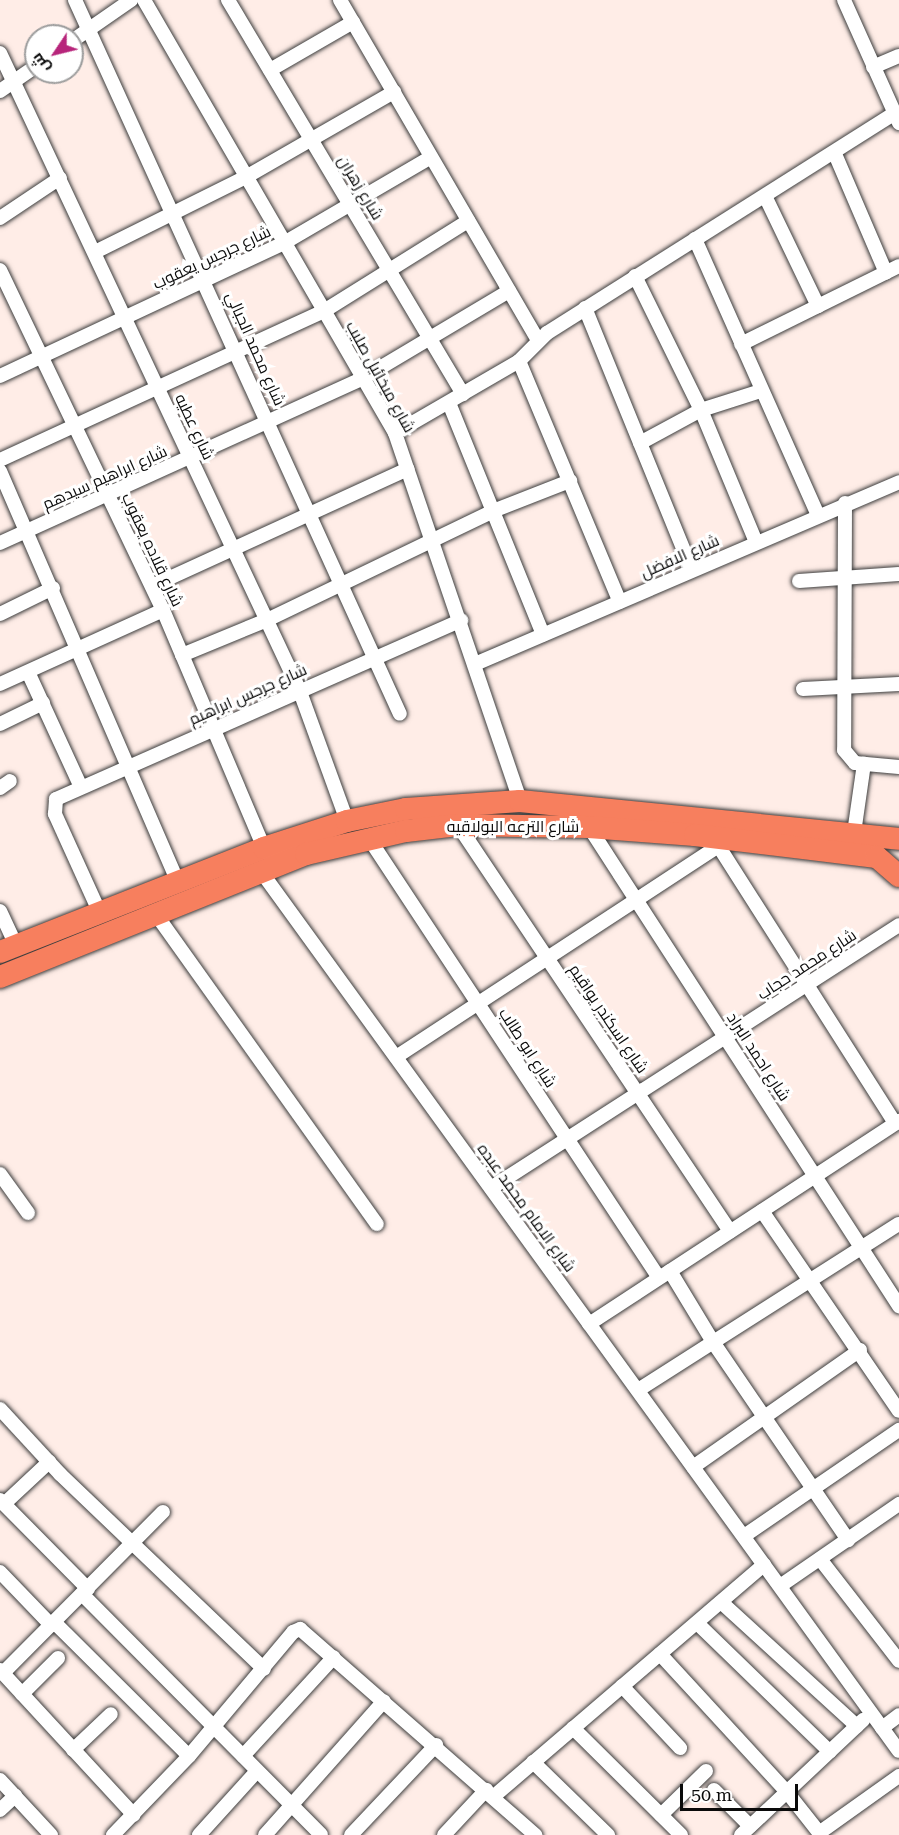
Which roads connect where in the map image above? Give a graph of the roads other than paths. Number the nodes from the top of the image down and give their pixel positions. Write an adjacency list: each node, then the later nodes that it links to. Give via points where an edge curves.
1 (75, 0): 8 (street, شارع محمد الجبالي)
2 (131, 0): 8 (street)
3 (144, 0): 22 (street, شارع ميخائيل صليب)
4 (228, 0): 13 (street, شارع زهران)
5 (340, 0): 7 (street)
6 (844, 0): 12 (street)
7 (353, 22): 13 (street); 17 (street)
8 (88, 30): 9 (street); 26 (street, شارع محمد الجبالي)
9 (84, 33)
10 (0, 53): 15 (street, شارع عطيه)
11 (899, 56): 12 (street)
12 (873, 67): 18 (street)
13 (270, 70): 19 (street, شارع زهران)
14 (24, 75): 15 (street)
15 (15, 81): 16 (street); 23 (street, شارع عطيه)
16 (0, 91)
17 (394, 92): 19 (street); 21 (street)
18 (896, 119): 20 (street)
19 (311, 139): 22 (street); 25 (street, شارع زهران)
20 (835, 154): 24 (street); 33 (street)
21 (431, 157): 25 (street, شارع جرجس يعقوب); 28 (street)
22 (246, 177): 26 (street); 30 (street, شارع ميخائيل صليب)
23 (60, 178): 27 (street); 31 (street, شارع عطيه)
24 (766, 198): 29 (street); 38 (street)
25 (350, 204): 30 (street, شارع جرجس يعقوب); 34 (street, شارع زهران)
26 (174, 213): 31 (street); 36 (street, شارع محمد الجبالي)
27 (0, 218)
28 (468, 221): 34 (street); 37 (street)
29 (695, 239): 35 (street); 44 (street)
30 (284, 243): 36 (street, شارع جرجس يعقوب); 40 (street, شارع ميخائيل صليب)
31 (95, 252): 41 (street, شارع عطيه)
32 (0, 270): 46 (street, شارع قلاده يعقوب)
33 (893, 270): 38 (street)
34 (390, 271): 40 (street); 42 (street, شارع زهران)
35 (635, 276): 39 (street); 54 (street)
36 (206, 280): 41 (street, شارع جرجس يعقوب); 45 (street, شارع محمد الجبالي)
37 (509, 291): 42 (street, شارع ابراهيم سيدهم); 43 (street)
38 (818, 306): 44 (street)
39 (585, 308): 43 (street); 58 (street)
40 (324, 311): 45 (street); 49 (street, شارع ميخائيل صليب)
41 (125, 317): 46 (street, شارع جرجس يعقوب); 50 (street, شارع عطيه)
42 (430, 339): 49 (street, شارع ابراهيم سيدهم); 52 (street, شارع زهران)
43 (538, 340): 47 (street)
44 (741, 344): 51 (street)
45 (238, 350): 50 (street); 55 (street, شارع محمد الجبالي)
46 (42, 357): 48 (street, شارع جرجس يعقوب); 56 (street, شارع قلاده يعقوب)
47 (519, 361): 52 (street); 63 (street)
48 (0, 376)
49 (363, 378): 55 (street, شارع ابراهيم سيدهم); 57 (street, شارع ميخائيل صليب)
50 (157, 387): 56 (street); 59 (street, شارع عطيه)
51 (761, 391): 54 (street); 69 (street)
52 (463, 394): 53 (street)
53 (449, 403): 57 (street); 67 (street)
54 (701, 411): 58 (street); 72 (street)
55 (270, 421): 59 (street, شارع ابراهيم سيدهم); 68 (street, شارع محمد الجبالي)
56 (75, 426): 60 (street); 65 (street, شارع قلاده يعقوب)
57 (395, 433): 61 (street, شارع ميخائيل صليب)
58 (640, 443): 75 (street)
59 (190, 457): 65 (street, شارع ابراهيم سيدهم); 74 (street, شارع عطيه)
60 (0, 460)
61 (408, 469): 68 (street); 71 (street, شارع ميخائيل صليب)
62 (0, 471): 70 (street)
63 (570, 481): 67 (street); 82 (street)
64 (899, 482): 66 (street, شارع الافضل)
65 (108, 494): 70 (street, شارع ابراهيم سيدهم); 80 (street, شارع قلاده يعقوب)
66 (845, 504): 69 (street, شارع الافضل); 77 (street)
67 (493, 511): 71 (street); 87 (street)
68 (310, 513): 74 (street); 79 (street, شارع محمد الجبالي)
69 (818, 515): 72 (street, شارع الافضل)
70 (28, 530): 73 (street, شارع ابراهيم سيدهم); 81 (street)
71 (432, 539): 79 (street); 86 (street, شارع ميخائيل صليب)
72 (756, 542): 75 (street, شارع الافضل)
73 (0, 543)
74 (233, 549): 80 (street); 85 (street, شارع عطيه)
75 (692, 570): 82 (street, شارع الافضل)
76 (899, 574): 77 (street)
77 (844, 578): 78 (street); 95 (street)
78 (799, 581)
79 (342, 584): 85 (street); 90 (street, شارع محمد الجبالي)
80 (152, 586): 83 (street, شارع قلاده يعقوب)
81 (53, 588): 84 (street); 88 (street)
82 (620, 602): 87 (street, شارع الافضل)
83 (163, 610): 88 (street); 89 (street, شارع قلاده يعقوب)
84 (0, 614)
85 (267, 620): 89 (street); 97 (street, شارع عطيه)
86 (461, 620): 90 (street, شارع جرجس ابراهيم); 91 (street, شارع ميخائيل صليب)
87 (543, 635): 91 (street, شارع الافضل)
88 (79, 649): 92 (street); 103 (street)
89 (182, 655): 101 (street, شارع قلاده يعقوب)
90 (375, 657): 97 (street, شارع جرجس ابراهيم); 99 (street, شارع محمد الجبالي)
91 (475, 664): 106 (street, شارع ميخائيل صليب)
92 (28, 672): 93 (street); 98 (street)
93 (0, 683)
94 (899, 684): 95 (street)
95 (845, 687): 96 (street); 102 (street, via 844,750 851,761)
96 (803, 688)
97 (299, 689): 101 (street, شارع جرجس ابراهيم); 107 (street, شارع عطيه)
98 (43, 703): 100 (street); 105 (street)
99 (400, 714)
100 (0, 724)
101 (214, 728): 103 (street, شارع جرجس ابراهيم); 114 (street, شارع قلاده يعقوب)
102 (864, 764): 104 (street); 110 (street)
103 (129, 766): 105 (street, شارع جرجس ابراهيم); 117 (street)
104 (899, 767)
105 (81, 787): 120 (street, شارع جرجس ابراهيم, via 56,800 53,806)
106 (520, 801): 107 (main road, شارع الترعه البولاقيه, via 416,808); 111 (main road, شارع الترعه البولاقيه)
107 (347, 821): 114 (main road, شارع الترعه البولاقيه)
108 (458, 825): 109 (main road, شارع الترعه البولاقيه); 112 (main road, شارع الترعه البولاقيه); 124 (street, شارع اسكندر يواقيم)
109 (589, 827): 111 (main road, شارع الترعه البولاقيه); 118 (street, شارع احمد البراد)
110 (854, 833): 111 (main road, شارع الترعه البولاقيه); 113 (main road, شارع الترعه البولاقيه)
111 (706, 834): 116 (main road, شارع الترعه البولاقيه, via 877,857); 118 (street); 126 (street)
112 (368, 837): 115 (main road, شارع الترعه البولاقيه); 127 (street, شارع ابو طالب)
113 (899, 839)
114 (264, 848): 117 (main road, شارع الترعه البولاقيه)
115 (260, 870): 121 (main road, شارع الترعه البولاقيه); 129 (street, شارع الامام محمد عبده)
116 (899, 876)
117 (177, 880): 120 (main road, شارع الترعه البولاقيه)
118 (634, 902): 124 (street); 128 (street, شارع احمد البراد)
119 (0, 911): 123 (street)
120 (99, 911): 123 (main road, شارع الترعه البولاقيه)
121 (155, 913): 125 (main road, شارع الترعه البولاقيه); 138 (street)
122 (899, 925): 126 (street, شارع محمد حجاب)
123 (8, 948)
124 (548, 958): 127 (street); 130 (street, شارع اسكندر يواقيم)
125 (0, 976)
126 (807, 984): 128 (street, شارع محمد حجاب); 131 (street)
127 (478, 1004): 129 (street); 132 (street, شارع ابو طالب)
128 (725, 1037): 130 (street, شارع محمد حجاب); 134 (street, شارع احمد البراد)
129 (396, 1057): 135 (street, شارع الامام محمد عبده)
130 (638, 1093): 132 (street, شارع محمد حجاب); 140 (street, شارع اسكندر يواقيم)
131 (897, 1122): 134 (street)
132 (567, 1139): 135 (street, شارع محمد حجاب); 142 (street, شارع ابو طالب)
133 (0, 1174): 137 (street)
134 (815, 1176): 136 (street); 141 (street, شارع احمد البراد)
135 (491, 1188): 145 (street, شارع الامام محمد عبده)
136 (762, 1211): 140 (street); 143 (street)
137 (28, 1213)
138 (377, 1224)
139 (899, 1224): 141 (street)
140 (730, 1231): 142 (street)
141 (861, 1248): 143 (street); 144 (street, شارع احمد البراد)
142 (664, 1274): 145 (street); 146 (street, شارع ابو طالب)
143 (810, 1280): 146 (street); 147 (street)
144 (899, 1306)
145 (589, 1324): 148 (street, شارع الامام محمد عبده)
146 (713, 1342): 148 (street); 152 (street, شارع ابو طالب)
147 (860, 1350): 149 (street); 152 (street)
148 (638, 1390): 155 (street, شارع الامام محمد عبده)
149 (894, 1391): 151 (street)
150 (0, 1409): 154 (street)
151 (899, 1411)
152 (764, 1417): 155 (street); 156 (street, شارع ابو طالب)
153 (899, 1430): 156 (street)
154 (49, 1462): 157 (street); 162 (street)
155 (693, 1467): 160 (street, شارع الامام محمد عبده)
156 (813, 1489): 160 (street); 161 (street, شارع ابو طالب)
157 (2, 1502): 167 (street)
158 (899, 1504): 161 (street)
159 (163, 1512): 162 (street)
160 (744, 1536): 164 (street, شارع الامام محمد عبده)
161 (848, 1540): 163 (street)
162 (132, 1545): 167 (street); 175 (street)
163 (820, 1559): 166 (street); 174 (street)
164 (764, 1565): 166 (street, شارع الامام محمد عبده); 168 (street)
165 (0, 1572): 170 (street)
166 (780, 1586): 180 (street, شارع الامام محمد عبده)
167 (85, 1591): 170 (street); 184 (street)
168 (721, 1602): 169 (street); 183 (street)
169 (697, 1623): 171 (street); 191 (street)
170 (53, 1624): 176 (street); 192 (street)
171 (660, 1654): 177 (street); 200 (street)
172 (334, 1657): 175 (street, via 303,1630 293,1632); 179 (street); 193 (street)
173 (58, 1658): 178 (street)
174 (899, 1661)
175 (264, 1669): 184 (street)
176 (2, 1672): 178 (street)
177 (622, 1686): 185 (street); 188 (street)
178 (22, 1694): 189 (street)
179 (384, 1701): 187 (street); 203 (street)
180 (871, 1712): 183 (street); 186 (street, شارع الامام محمد عبده)
181 (111, 1714): 189 (street)
182 (899, 1715): 186 (street)
183 (857, 1726): 191 (street)
184 (214, 1728): 192 (street); 193 (street)
185 (573, 1728): 194 (street); 206 (street)
186 (882, 1728): 190 (street, شارع الامام محمد عبده)
187 (436, 1745): 201 (street); 214 (street)
188 (680, 1748)
189 (73, 1750): 205 (street)
190 (899, 1750)
191 (830, 1752): 200 (street)
192 (189, 1756): 205 (street)
193 (243, 1756): 195 (street)
194 (533, 1762): 201 (street); 217 (street)
195 (257, 1771): 203 (street); 211 (street)
196 (706, 1771): 206 (street)
197 (899, 1776): 208 (street)
198 (0, 1780): 202 (street)
199 (714, 1790): 207 (street)
200 (787, 1792): 207 (street); 208 (street)
201 (489, 1793): 215 (street); 216 (street)
202 (15, 1796): 204 (street); 209 (street)
203 (291, 1805): 212 (street); 213 (street)
204 (0, 1810)
205 (134, 1815): 210 (street)
206 (662, 1815): 218 (street)
207 (746, 1831)
208 (820, 1834)
209 (51, 1835)
210 (113, 1835)
211 (199, 1835)
212 (265, 1835)
213 (321, 1835)
214 (351, 1835)
215 (444, 1835)
216 (535, 1835)
217 (608, 1835)
218 (681, 1835)

